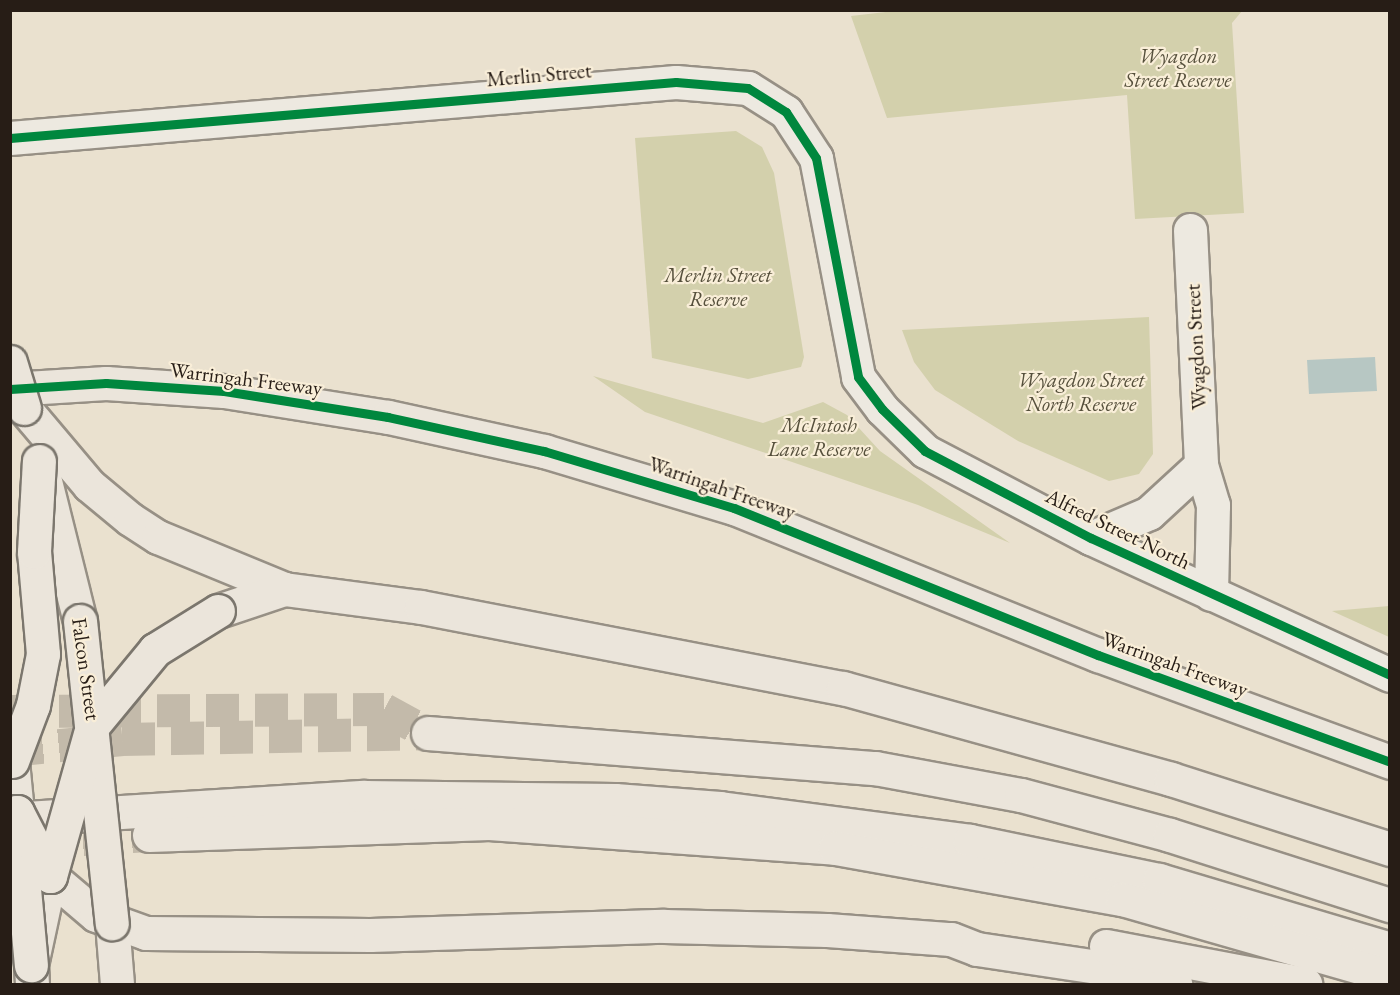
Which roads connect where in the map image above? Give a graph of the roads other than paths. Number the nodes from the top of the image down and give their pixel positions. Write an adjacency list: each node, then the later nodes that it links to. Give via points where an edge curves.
1 (16, 139): 4 (street, Merlin Street, via 676,82 748,88 786,112 816,158)
2 (1190, 230): 7 (street, Wyagdon Street)
3 (10, 362): 5 (main road, Falcon Street, bridge)
4 (858, 376): 8 (street, Alfred Street North, via 882,409 925,451)
5 (17, 399): 6 (main road, Falcon Street); 9 (main road, via 107,503 158,537); 15 (main road, Warringah Freeway, via 106,382 224,391 388,417 544,451 734,508 1098,655)
6 (39, 461): 12 (main road, Falcon Street, bridge, via 80,621); 14 (main road, bridge, via 34,552 43,654 33,705)
7 (1201, 465): 8 (street, via 1149,513); 10 (street, Wyagdon Street, via 1213,505)
8 (1091, 538): 10 (street, Alfred Street North)
9 (284, 589): 12 (main road, bridge, via 218,611 155,650); 18 (main road, via 444,610 843,688 1171,778)
10 (1211, 594): 11 (street, Alfred Street North)
11 (1389, 675)
12 (94, 724): 19 (main road, bridge); 21 (main road, Falcon Street, bridge)
13 (428, 733): 20 (main road, via 875,768 1022,795 1159,832)
14 (11, 758): 16 (main road)
15 (1389, 762)
16 (14, 816): 19 (main road, bridge); 23 (main road, via 364,797 615,800 720,808 958,839 1159,880); 24 (main road, bridge)
17 (149, 835): 25 (main road, via 489,823 835,848 1122,899)
18 (1389, 849)
19 (50, 876): 21 (main road, via 65,894); 24 (main road, bridge)
20 (1389, 905)
21 (112, 923): 22 (main road, via 146,933 191,935 751,927); 26 (main road, Falcon Street)
22 (951, 939): 27 (main road, via 976,949); 28 (main road, via 977,931 1081,942)
23 (1389, 949)
24 (32, 975)
25 (1389, 976)
26 (117, 984)
27 (1175, 984)
28 (1305, 984)

